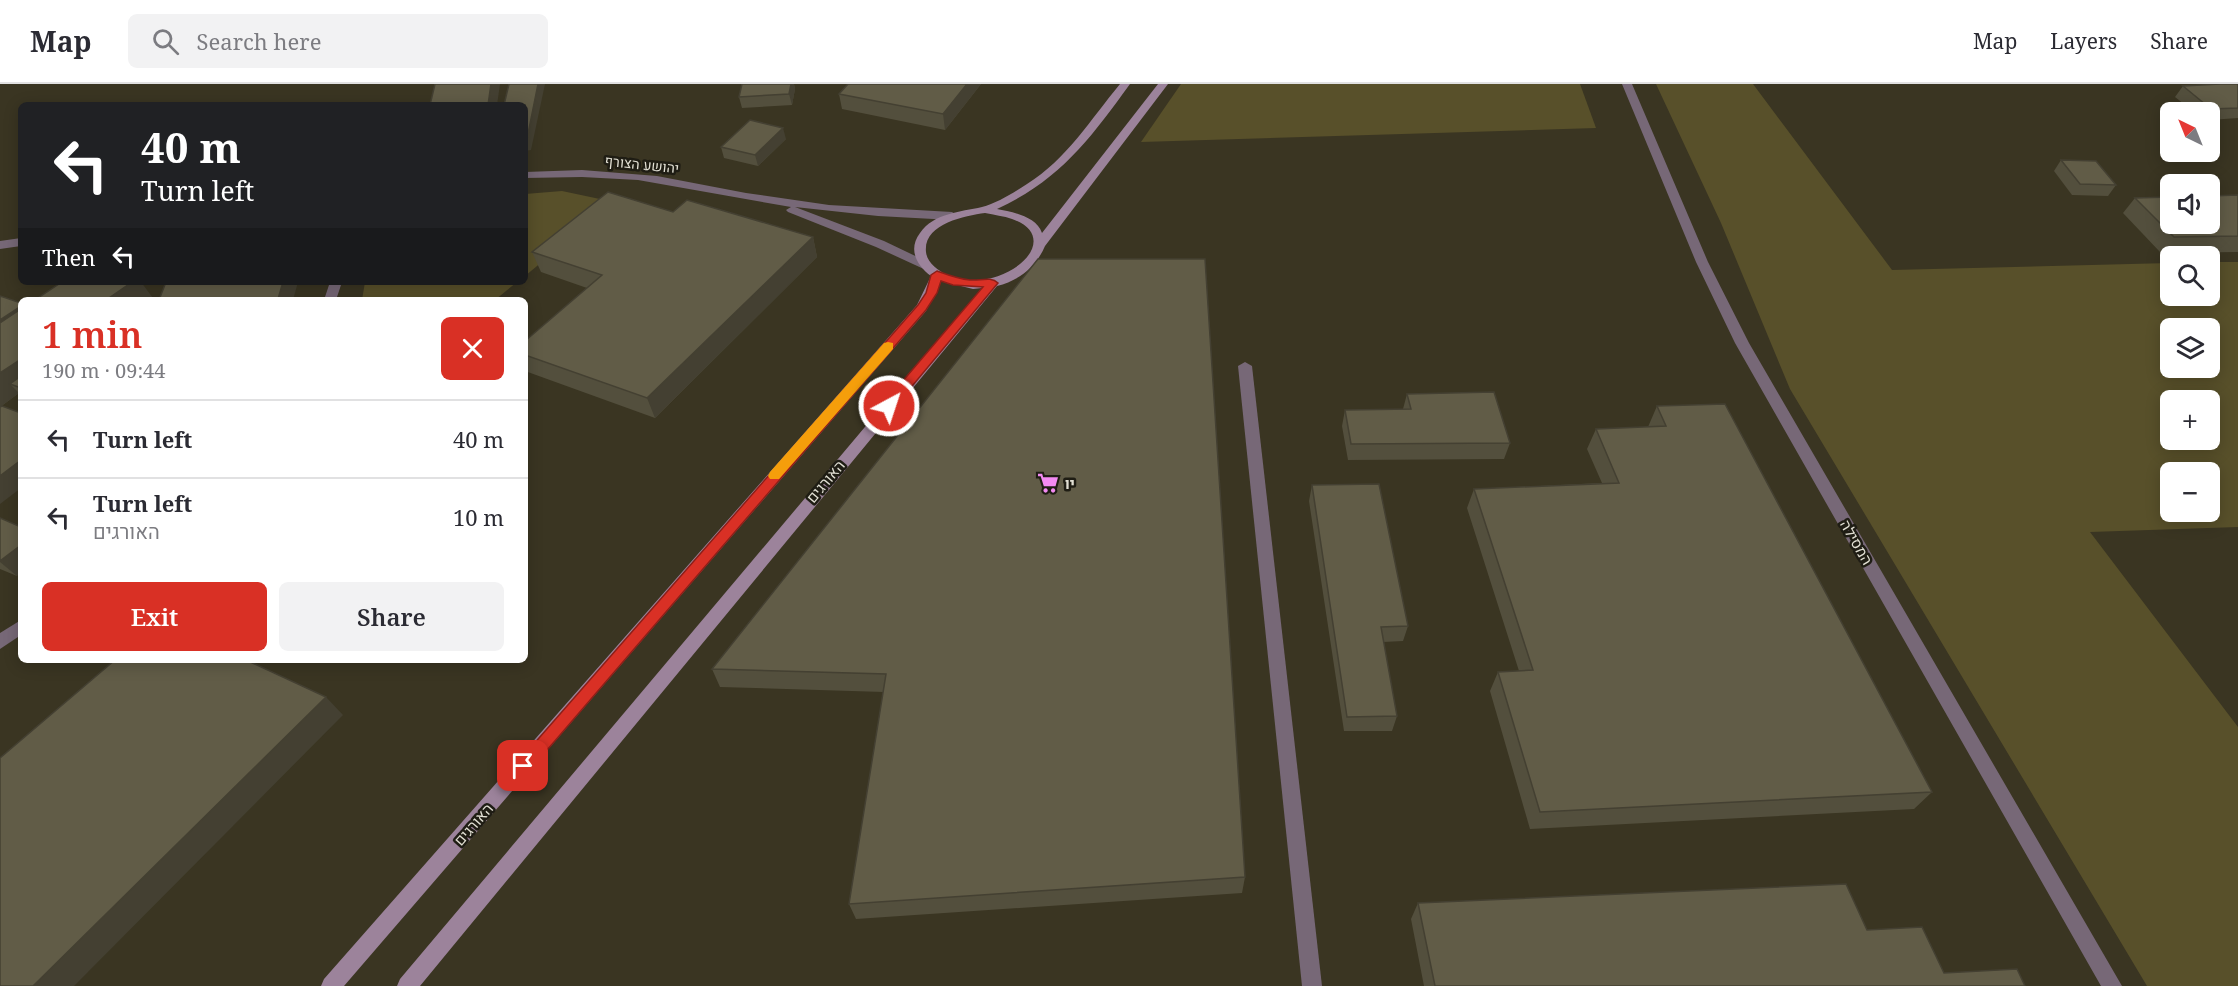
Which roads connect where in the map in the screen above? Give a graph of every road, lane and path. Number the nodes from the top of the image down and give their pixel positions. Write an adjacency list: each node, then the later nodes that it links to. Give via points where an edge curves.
1 (1125, 84): 6 (street, via 1050,172 1020,194)
2 (1163, 84): 9 (street)
3 (1627, 84): 20 (street, המסילה, via 1702,262 1742,343)
4 (528, 175): 5 (street, יהושע הצורף, via 640,177)
5 (755, 198): 7 (street, יהושע הצורף, via 848,211); 11 (street, יהושע הצורף, via 824,221)
6 (985, 210): 7 (street); 9 (street, via 1002,212 1030,224)
7 (952, 216): 11 (street, via 927,232 921,243 920,254)
8 (18, 242): 10 (street)
9 (1040, 244): 13 (street, via 1037,256 1027,268)
10 (0, 245)
11 (926, 266): 12 (street)
12 (937, 275): 13 (street, via 973,284); 17 (street, האורגים, via 922,308)
13 (993, 283): 18 (street, האורגים)
14 (1245, 366): 19 (street)
15 (18, 628): 16 (street)
16 (0, 642)
17 (331, 986)
18 (407, 986)
19 (1312, 986)
20 (2112, 986)

